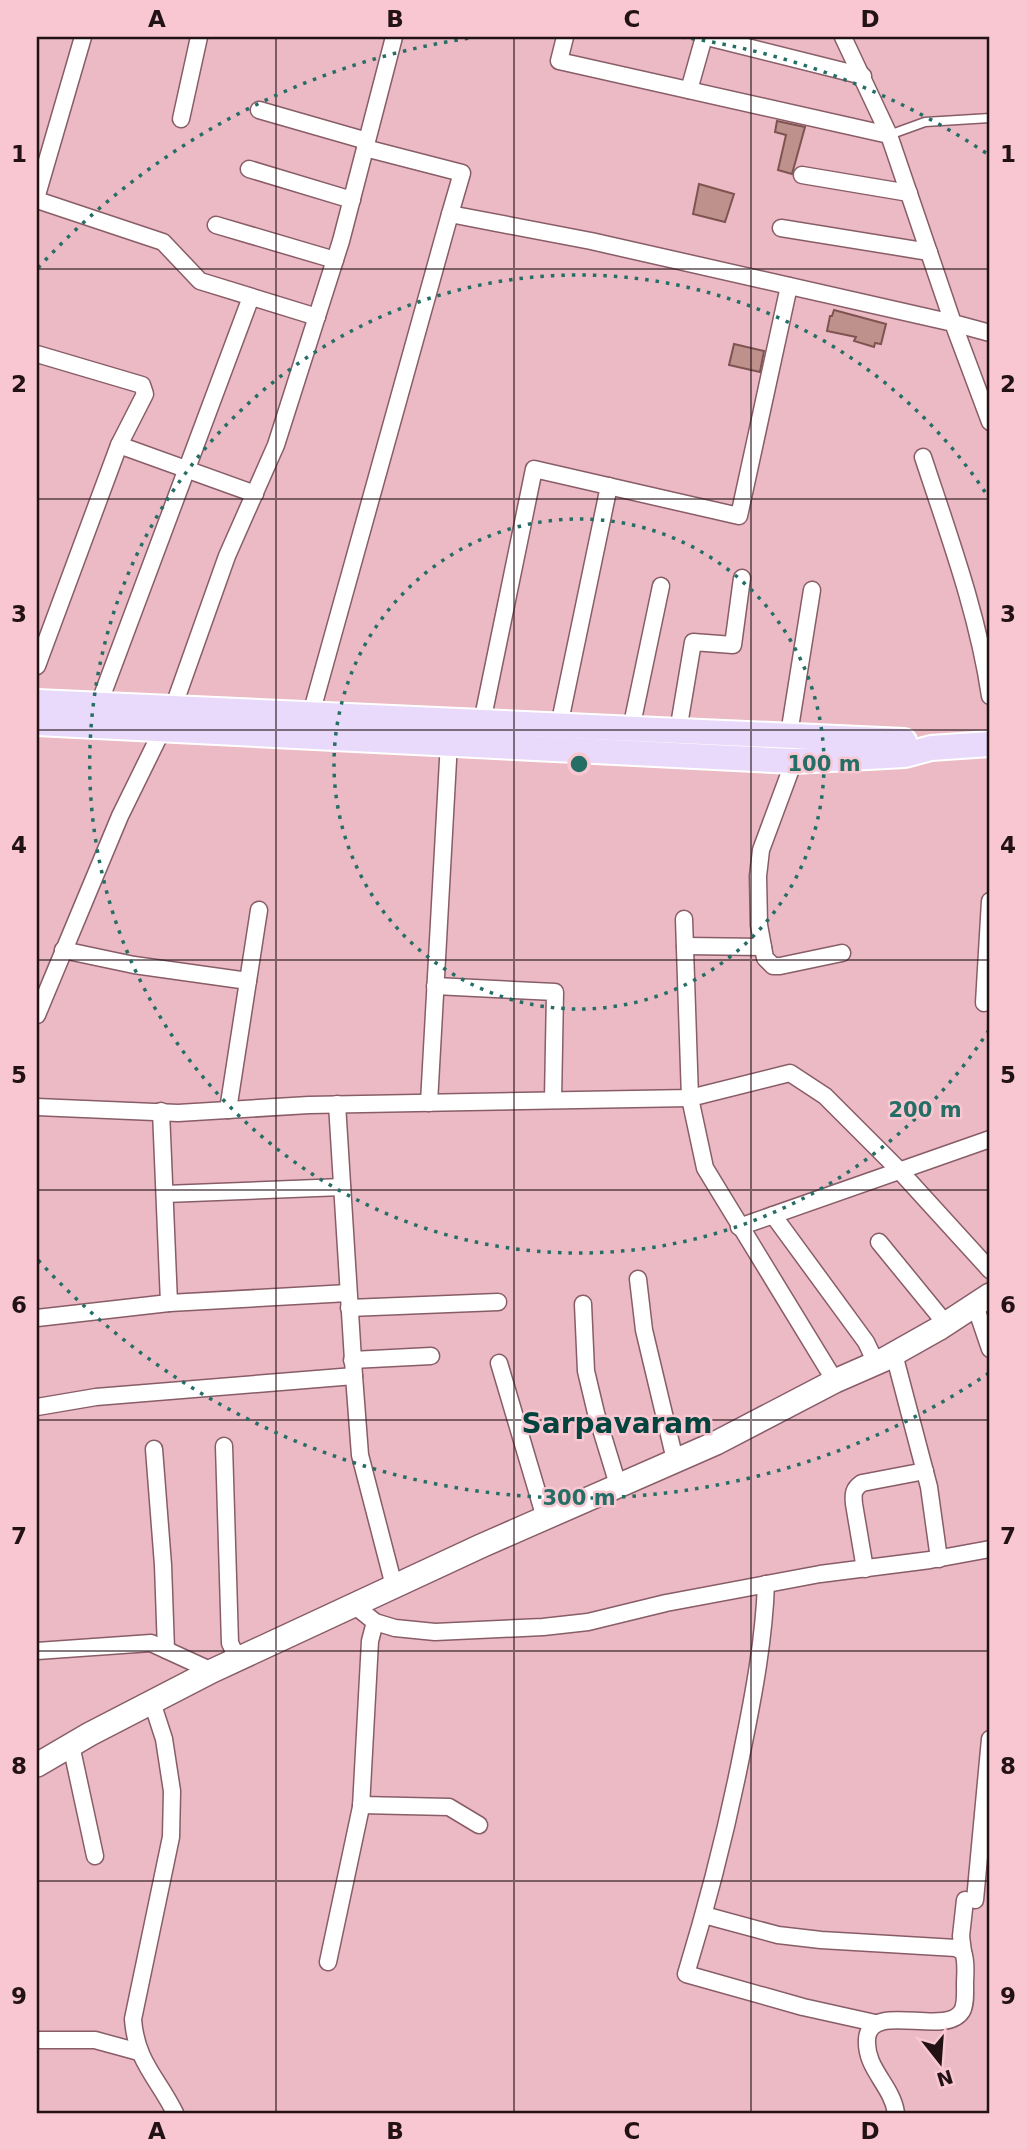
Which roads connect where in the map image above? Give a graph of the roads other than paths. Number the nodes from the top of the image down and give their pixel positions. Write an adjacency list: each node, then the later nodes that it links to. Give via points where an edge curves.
1 (83, 37): 17 (street)
2 (199, 37): 11 (street)
3 (394, 37): 13 (street)
4 (565, 37): 8 (street, via 559,61)
5 (705, 37): 7 (street); 8 (street)
6 (843, 37): 7 (street)
7 (863, 76): 12 (street)
8 (689, 90): 12 (street)
9 (259, 110): 13 (street)
10 (990, 118): 12 (lane, via 925,122)
11 (181, 119)
12 (889, 135): 16 (street)
13 (366, 144): 18 (street); 19 (street, via 462,173)
14 (249, 169): 18 (street)
15 (802, 175): 16 (street)
16 (909, 193): 22 (street)
17 (37, 197): 25 (street, via 163,242 200,281)
18 (352, 200): 23 (street)
19 (450, 214): 24 (street); 44 (street)
20 (216, 225): 23 (street)
21 (781, 228): 22 (street)
22 (929, 252): 27 (street)
23 (335, 260): 26 (street)
24 (789, 286): 27 (street); 34 (street, via 739,516)
25 (251, 297): 26 (street); 33 (street)
26 (317, 317): 35 (street, via 276,445)
27 (953, 323): 28 (street); 30 (street)
28 (990, 332)
29 (37, 354): 31 (street, via 145,388)
30 (990, 422)
31 (120, 445): 33 (street); 39 (street)
32 (923, 457): 40 (street, via 962,574 985,658)
33 (187, 469): 35 (street); 42 (street)
34 (609, 486): 45 (street, via 534,469); 47 (street)
35 (255, 494): 43 (street, via 227,556)
36 (742, 578): 50 (street, via 733,645 692,642)
37 (662, 586): 48 (street)
38 (811, 590): 51 (street)
39 (37, 666)
40 (990, 696)
41 (37, 702): 42 (main road)
42 (99, 705): 43 (main road)
43 (173, 708): 44 (main road); 49 (street)
44 (311, 714): 45 (main road)
45 (482, 722): 47 (main road)
46 (37, 723): 49 (main road)
47 (559, 726): 48 (main road)
48 (631, 729): 50 (main road)
49 (162, 730): 52 (main road); 61 (street)
50 (678, 731): 51 (main road)
51 (789, 734): 54 (main road, via 904,741)
52 (449, 742): 55 (main road); 64 (street)
53 (990, 744): 54 (main road)
54 (931, 748): 55 (main road, via 905,755)
55 (794, 761): 60 (street, via 761,850 758,876)
56 (990, 901): 65 (street)
57 (259, 910): 63 (street)
58 (684, 919): 59 (street)
59 (685, 946): 60 (street); 67 (street)
60 (763, 947): 62 (street, via 773,966)
61 (63, 950): 63 (street); 66 (street)
62 (842, 953)
63 (248, 981): 72 (street)
64 (435, 986): 68 (street, via 555,992); 69 (street)
65 (984, 1003)
66 (37, 1015)
67 (690, 1098): 68 (street); 75 (street, via 790,1073 825,1096); 79 (street, via 705,1168)
68 (553, 1100): 69 (street)
69 (429, 1103): 70 (street)
70 (337, 1104): 72 (street); 76 (street)
71 (37, 1107): 73 (street)
72 (228, 1110): 73 (street)
73 (161, 1111): 77 (street)
74 (990, 1139): 75 (street)
75 (899, 1170): 78 (street); 81 (street)
76 (342, 1187): 77 (street); 83 (street)
77 (165, 1194): 86 (street)
78 (773, 1215): 79 (street); 92 (street, via 866,1342)
79 (739, 1227): 95 (street)
80 (879, 1242): 89 (street)
81 (990, 1270)
82 (638, 1279): 99 (street, via 644,1330)
83 (348, 1300): 85 (street); 86 (street); 94 (street)
84 (983, 1300): 89 (main road); 90 (street)
85 (498, 1302)
86 (169, 1303): 88 (street)
87 (583, 1304): 101 (street, via 586,1371)
88 (37, 1318)
89 (946, 1324): 92 (main road)
90 (990, 1349)
91 (431, 1356): 94 (street)
92 (885, 1358): 95 (main road); 100 (street)
93 (499, 1363): 102 (street)
94 (353, 1368): 96 (street, via 96,1396); 107 (street, via 360,1455)
95 (835, 1381): 99 (main road)
96 (37, 1407)
97 (224, 1446): 112 (street, via 230,1643)
98 (154, 1449): 110 (street)
99 (675, 1460): 101 (main road)
100 (925, 1471): 104 (street); 105 (street, via 855,1487)
101 (618, 1485): 102 (main road)
102 (545, 1518): 107 (main road)
103 (990, 1549): 104 (street)
104 (939, 1559): 105 (street)
105 (865, 1569): 106 (street)
106 (766, 1584): 109 (street, via 588,1622 543,1627 435,1632); 121 (street, via 752,1704)
107 (394, 1586): 108 (main road)
108 (354, 1605): 109 (street); 112 (main road)
109 (375, 1622): 118 (street, via 369,1652)
110 (166, 1650): 111 (street, via 151,1643); 113 (street)
111 (37, 1651)
112 (238, 1660): 113 (main road)
113 (212, 1671): 114 (main road)
114 (152, 1702): 116 (main road); 126 (street, via 164,1739 172,1791 171,1837 132,2020)
115 (990, 1740): 122 (street, via 970,1900 961,1936)
116 (71, 1745): 117 (main road); 120 (street)
117 (37, 1765)
118 (360, 1805): 119 (street, via 449,1807); 123 (street)
119 (479, 1825)
120 (95, 1856)
121 (704, 1915): 122 (street, via 778,1935); 124 (street, via 686,1974)
122 (963, 1952): 124 (street, via 962,2011 939,2021)
123 (328, 1962)
124 (875, 2023): 128 (street, via 867,2038 869,2059 891,2095)
125 (37, 2040): 126 (street, via 95,2040)
126 (139, 2052): 127 (street)
127 (175, 2113)
128 (896, 2113)

